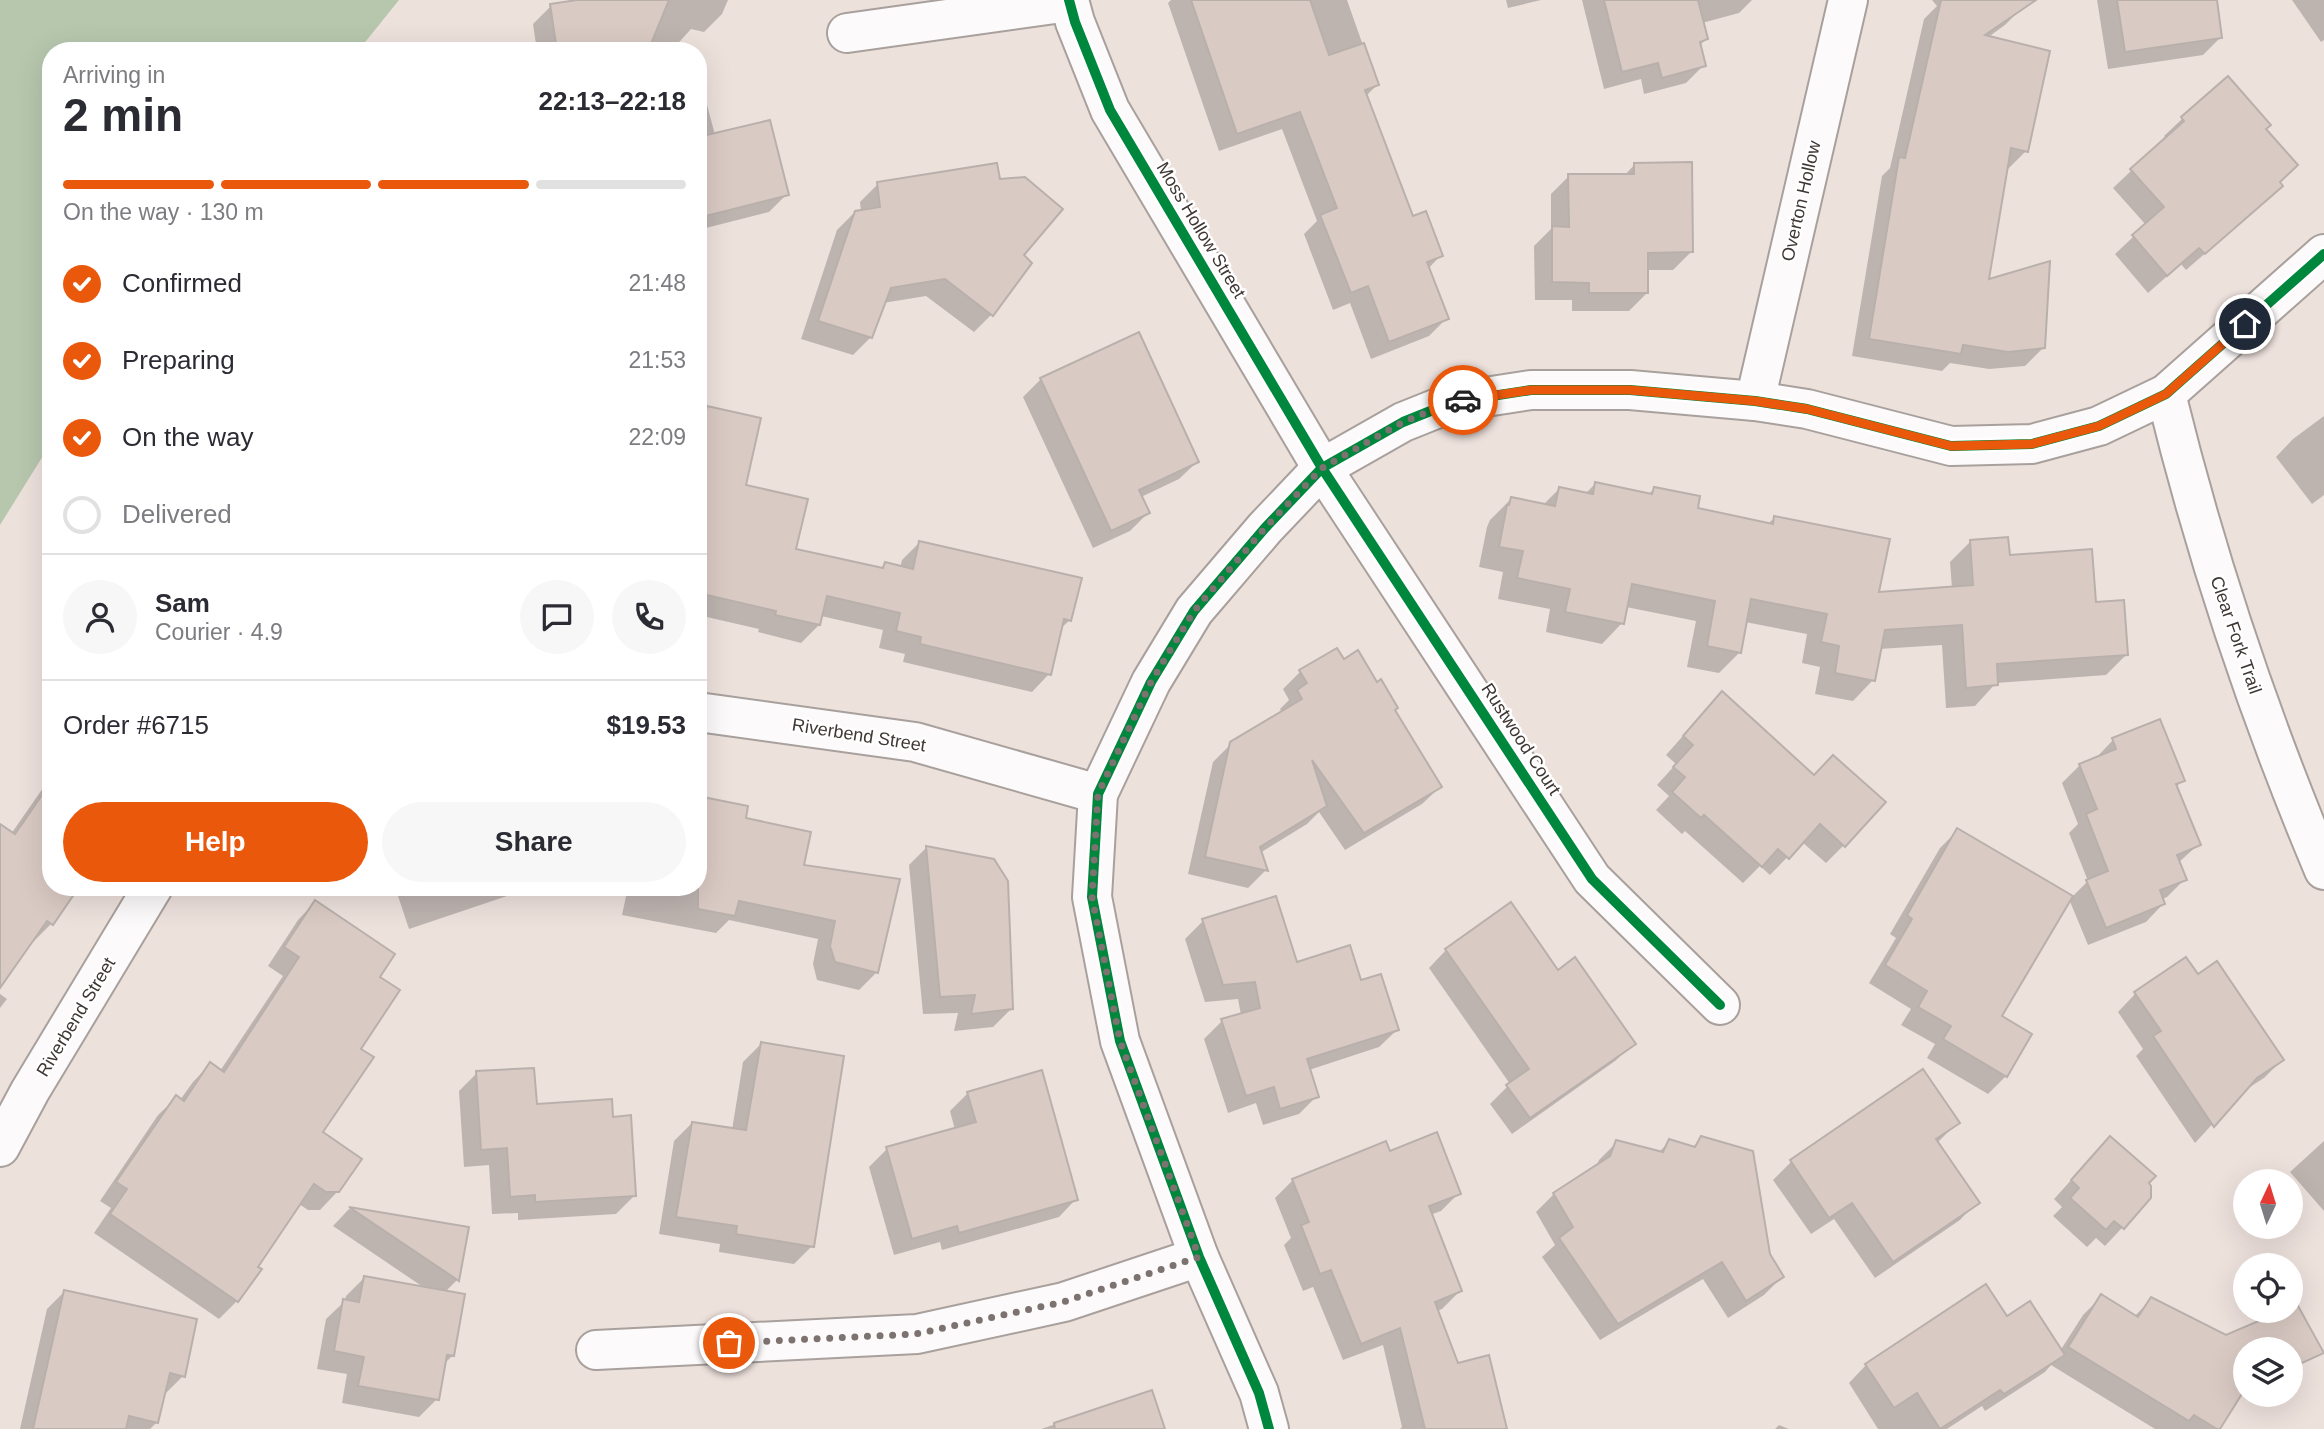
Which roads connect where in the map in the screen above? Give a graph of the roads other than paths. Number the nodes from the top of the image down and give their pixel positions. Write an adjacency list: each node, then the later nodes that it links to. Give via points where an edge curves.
1 (1848, 0): 6 (street, Overton Hollow)
2 (1069, 1): 3 (street); 7 (street, Moss Hollow Street, via 1110,110)
3 (847, 33)
4 (2324, 254): 5 (street)
5 (2166, 394): 6 (street, via 2099,426 2032,444 1951,446 1807,409); 10 (street, Clear Fork Trail, via 2188,483 2244,662)
6 (1755, 401): 7 (street, via 1630,390 1531,390 1453,402 1403,422)
7 (1322, 468): 9 (street, via 1194,611 1151,682); 12 (street, Rustwood Court, via 1592,879)
8 (707, 713): 9 (street, Riverbend Street, via 915,742)
9 (1098, 794): 14 (street, via 1092,897 1120,1041)
10 (2324, 870)
11 (148, 896): 13 (street, Riverbend Street)
12 (1720, 1005)
13 (0, 1147)
14 (1199, 1257): 15 (street, via 1063,1302 916,1334); 16 (street, via 1259,1393)
15 (596, 1350)
16 (1269, 1429)

